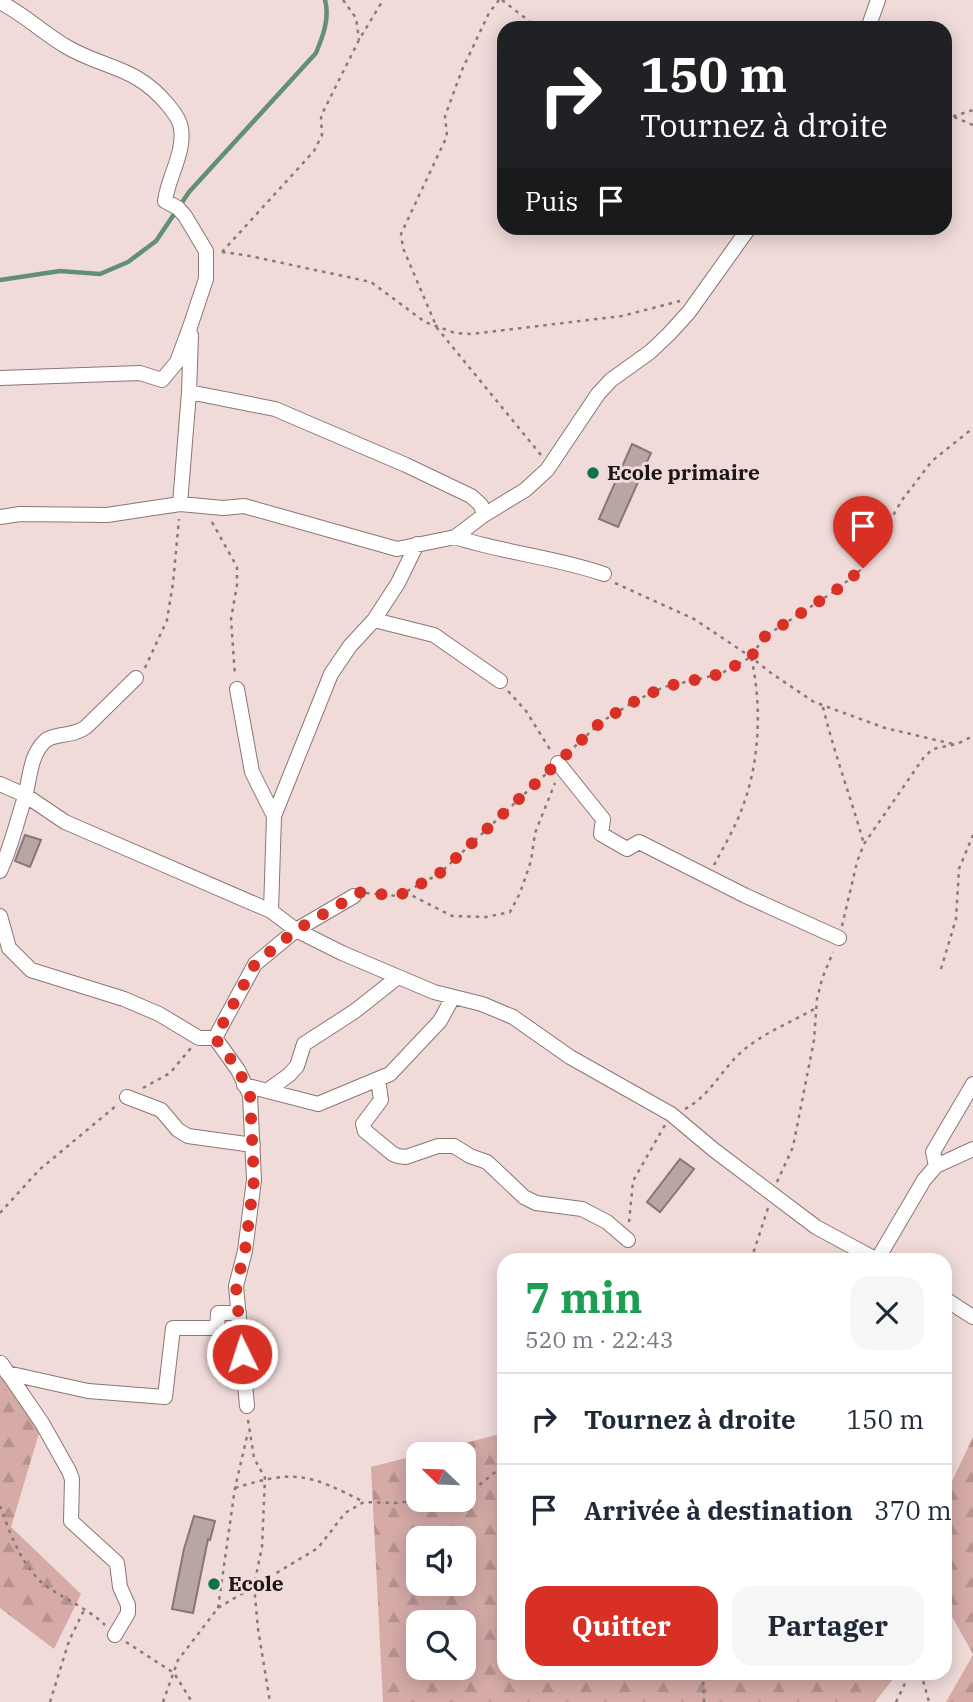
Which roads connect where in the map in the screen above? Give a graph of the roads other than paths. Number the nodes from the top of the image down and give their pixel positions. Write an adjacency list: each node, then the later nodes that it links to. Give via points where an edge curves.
1 (878, 0): 3 (street)
2 (0, 2): 5 (street, via 70,50 131,74 158,92 174,112 181,127 179,156 165,201 185,216 206,251 206,279)
3 (870, 21)
4 (746, 235): 9 (street, via 669,334 597,394 547,471)
5 (190, 327): 6 (street, via 177,362 162,380 140,373); 7 (street)
6 (0, 378)
7 (189, 392): 8 (street); 9 (street, via 275,410 471,496)
8 (180, 504): 10 (street, via 107,515); 12 (street, via 244,506 397,549)
9 (484, 515): 11 (street)
10 (0, 517)
11 (455, 537): 12 (street); 13 (street)
12 (417, 544): 14 (street)
13 (604, 574)
14 (374, 620): 16 (street, via 434,635); 21 (street, via 331,674)
15 (136, 678): 20 (street, via 77,733 45,741 35,755)
16 (500, 681)
17 (237, 689): 21 (street, via 251,772)
18 (558, 763): 27 (street, via 603,819 601,834 627,849 639,842)
19 (0, 784): 20 (street)
20 (25, 795): 22 (street); 24 (street, via 65,822)
21 (274, 816): 24 (street)
22 (0, 870)
23 (354, 896): 26 (street)
24 (271, 911): 26 (street)
25 (0, 916): 30 (street, via 9,948 30,970 124,999 159,1013 200,1038)
26 (296, 930): 28 (street); 30 (street, via 255,964)
27 (839, 938)
28 (398, 977): 29 (street); 34 (street, via 304,1044 297,1066)
29 (453, 997): 31 (street, via 433,1030 390,1073); 40 (street, via 513,1017 570,1057 671,1114)
30 (215, 1038): 33 (street)
31 (378, 1079): 34 (street, via 318,1104); 39 (street, via 381,1100 363,1124 365,1131 393,1154 406,1157 438,1146 454,1146 487,1162 524,1198 582,1209)
32 (973, 1084): 38 (street, via 933,1152)
33 (244, 1085): 34 (street); 36 (street, via 250,1095)
34 (268, 1090)
35 (127, 1097): 36 (street, via 166,1113 188,1136)
36 (253, 1145): 43 (street, via 254,1180 236,1286)
37 (973, 1149): 38 (street)
38 (936, 1166): 41 (street)
39 (628, 1240)
40 (851, 1253)
41 (881, 1253)
42 (952, 1304): 44 (street)
43 (239, 1313): 45 (street, via 218,1314 217,1328 173,1328 165,1397 88,1391); 46 (street)
44 (973, 1317)
45 (4, 1368): 47 (street, via 69,1471 71,1521 117,1563 128,1613)
46 (247, 1406)
47 (115, 1635)

